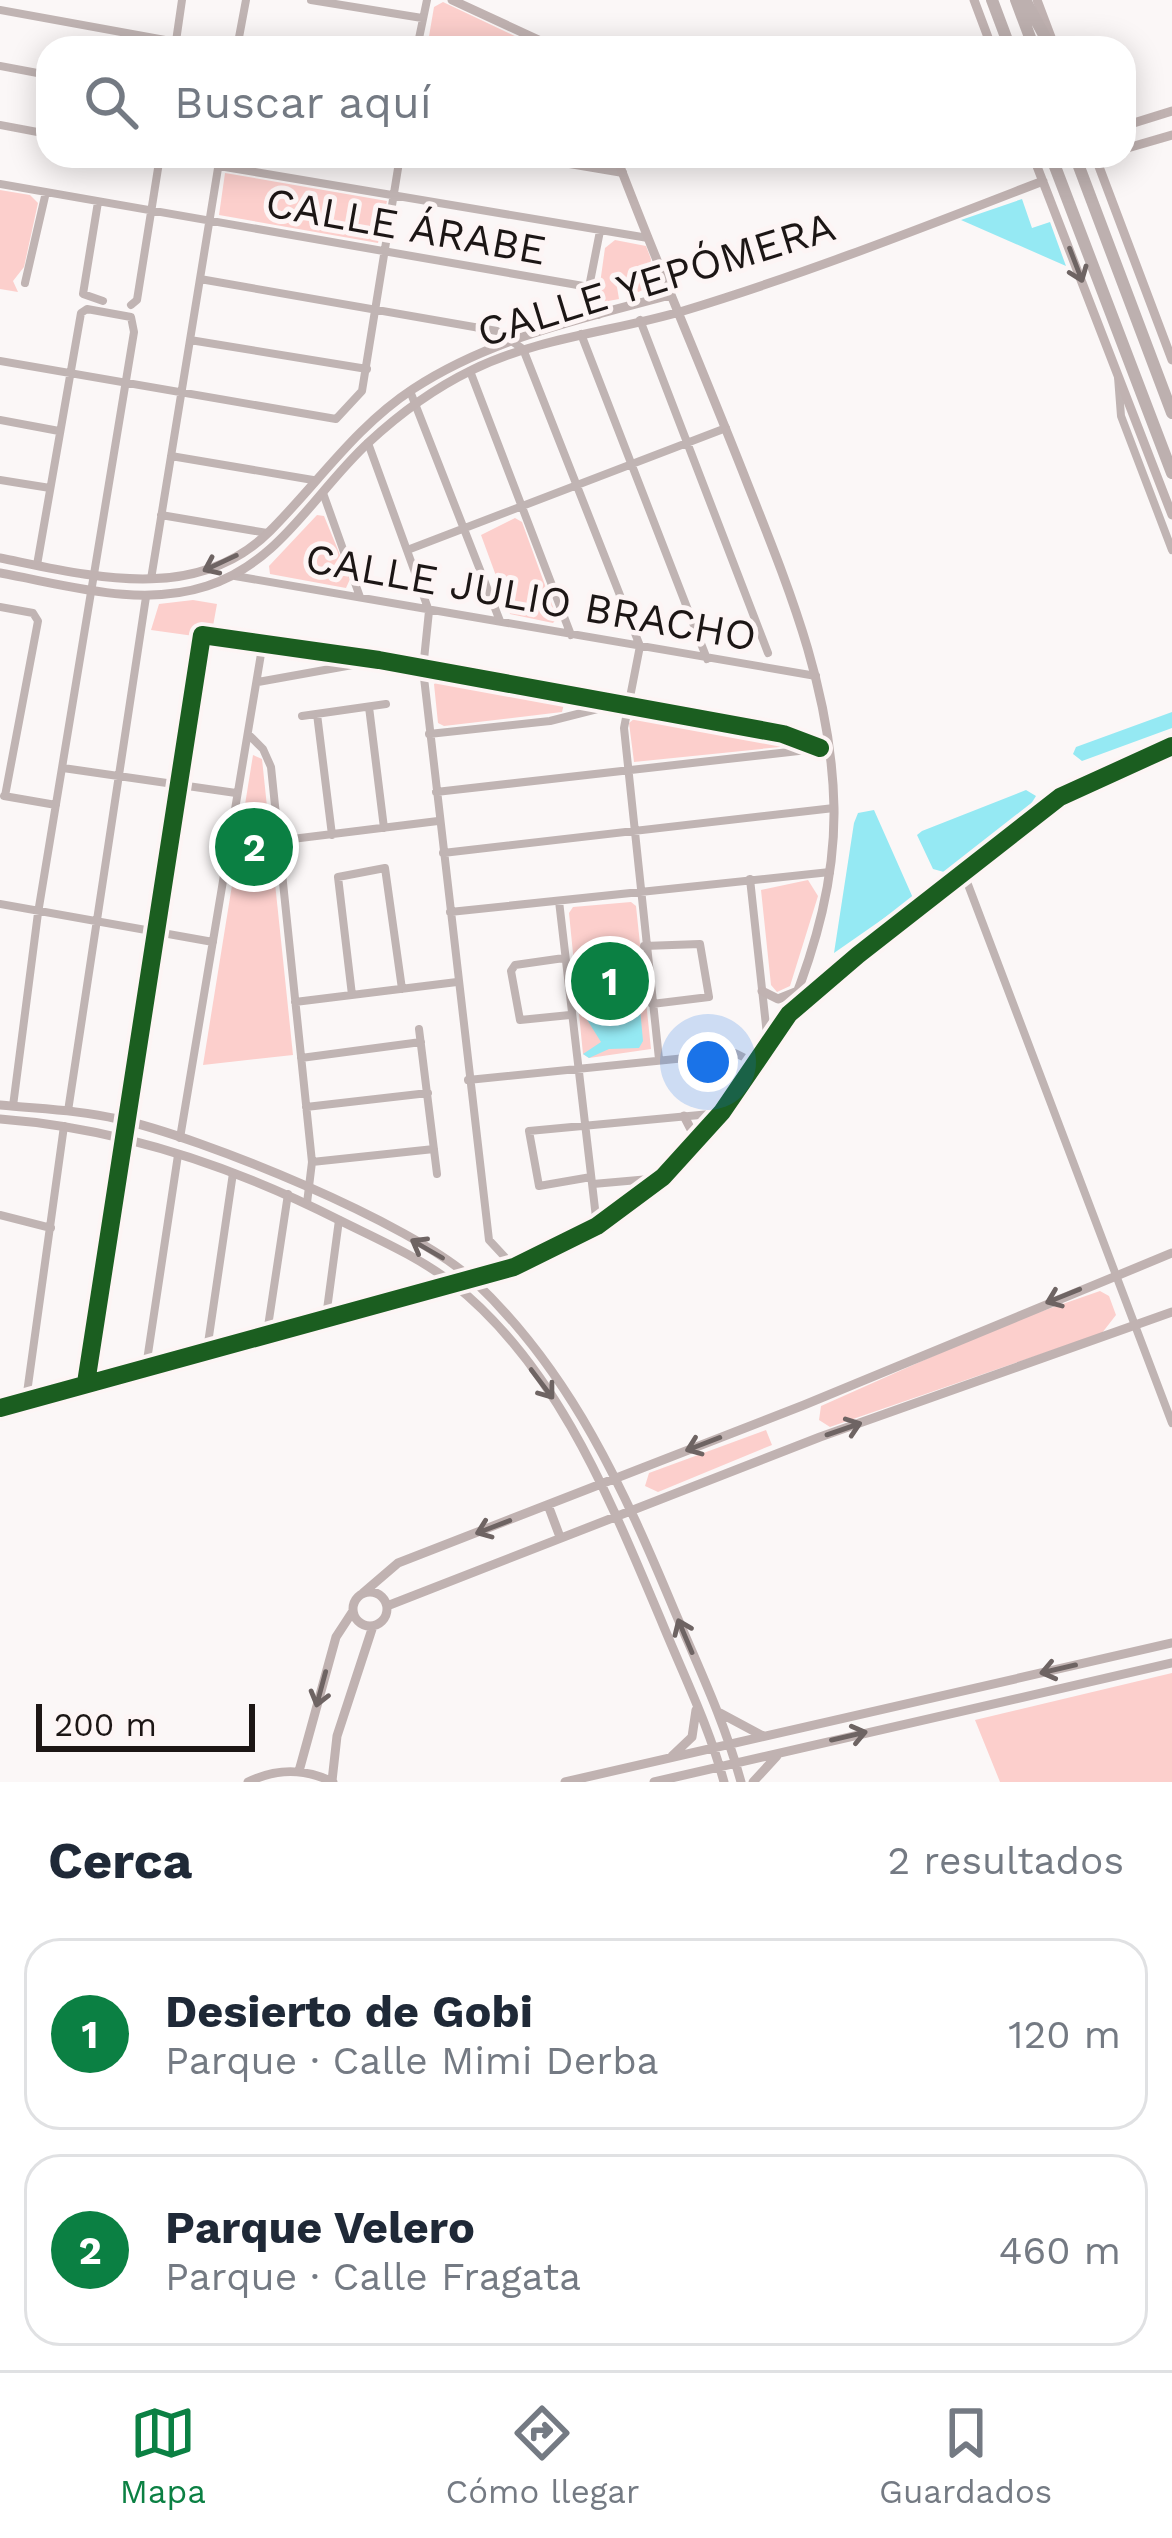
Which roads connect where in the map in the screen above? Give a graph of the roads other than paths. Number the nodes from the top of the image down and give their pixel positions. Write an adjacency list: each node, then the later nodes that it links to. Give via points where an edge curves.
1 (182, 0): 14 (street)
2 (246, 0): 15 (street)
3 (311, 0): 12 (street)
4 (427, 0): 12 (street)
5 (452, 0): 17 (main road)
6 (974, 0): 18 (main road)
7 (992, 0): 19 (highway)
8 (1016, 0): 20 (highway)
9 (1025, 0): 21 (highway)
10 (1037, 0): 22 (main road)
11 (0, 10): 13 (street)
12 (422, 18): 16 (street)
13 (130, 36)
14 (176, 36)
15 (239, 36)
16 (419, 36)
17 (530, 36)
18 (988, 36)
19 (1006, 36)
20 (1030, 36)
21 (1046, 36)
22 (1049, 36)
23 (0, 66): 24 (street)
24 (36, 73)
25 (1172, 111): 26 (main road)
26 (1136, 122)
27 (0, 125): 28 (street)
28 (36, 132)
29 (1172, 135): 30 (main road)
30 (1136, 146)
31 (158, 168): 47 (street)
32 (218, 168): 48 (street)
33 (256, 168): 45 (street)
34 (398, 168): 45 (street)
35 (593, 168): 41 (street)
36 (621, 168): 41 (main road)
37 (1038, 168): 42 (main road)
38 (1057, 168): 84 (highway)
39 (1080, 168): 76 (highway)
40 (1102, 168): 66 (main road)
41 (623, 173): 50 (main road)
42 (1043, 181): 59 (main road, CALLE YEPÓMERA); 71 (main road, one-way to 71)
43 (0, 184): 44 (street, CALLE ÁRABE)
44 (46, 192): 46 (street, CALLE ÁRABE); 53 (street)
45 (395, 194): 49 (street); 51 (street)
46 (98, 202): 47 (street, CALLE ÁRABE); 56 (street, via 83,294)
47 (152, 211): 48 (street, CALLE ÁRABE); 57 (street)
48 (209, 224): 51 (street, CALLE ÁRABE); 52 (street)
49 (601, 231): 50 (street); 54 (street)
50 (648, 238): 55 (main road)
51 (386, 252): 54 (street, CALLE ÁRABE); 58 (street)
52 (200, 279): 58 (street); 64 (street)
53 (25, 283)
54 (589, 287): 60 (street)
55 (670, 295): 59 (main road); 60 (main road, CALLE YEPÓMERA)
56 (103, 301)
57 (133, 306)
58 (376, 310): 63 (street); 68 (street)
59 (678, 313): 61 (main road, CALLE YEPÓMERA); 78 (main road)
60 (598, 315): 63 (main road, CALLE YEPÓMERA)
61 (640, 320): 62 (main road, CALLE YEPÓMERA); 80 (street)
62 (581, 332): 65 (main road, CALLE YEPÓMERA); 83 (street)
63 (512, 339): 65 (street); 73 (main road, CALLE YEPÓMERA)
64 (190, 340): 68 (street); 74 (street)
65 (523, 349): 69 (main road, CALLE YEPÓMERA); 87 (street)
66 (1172, 360)
67 (0, 361): 70 (street)
68 (367, 369): 74 (street, via 344,415 316,420)
69 (470, 371): 75 (main road, CALLE YEPÓMERA); 90 (street)
70 (70, 374): 72 (street); 72 (street, via 84,310 134,319); 79 (street)
71 (1118, 376): 91 (main road); 96 (street, via 1120,416)
72 (125, 382): 74 (street); 100 (street)
73 (410, 391): 75 (street); 86 (main road, CALLE YEPÓMERA)
74 (181, 395): 82 (street)
75 (416, 404): 81 (main road, CALLE YEPÓMERA); 93 (street)
76 (1172, 413)
77 (0, 420): 79 (street)
78 (725, 428): 80 (street); 116 (main road)
79 (59, 430): 88 (street)
80 (689, 442): 83 (street); 112 (street)
81 (368, 443): 89 (main road, CALLE YEPÓMERA); 95 (street)
82 (171, 456): 86 (street); 92 (street)
83 (634, 463): 87 (street); 113 (street)
84 (1172, 473)
85 (0, 480): 88 (street)
86 (313, 480): 94 (main road, CALLE YEPÓMERA)
87 (578, 485): 90 (street); 111 (street)
88 (50, 488): 98 (street)
89 (323, 493): 101 (main road, CALLE YEPÓMERA); 105 (street)
90 (523, 506): 93 (street); 109 (street)
91 (1172, 514)
92 (161, 515): 94 (street); 102 (street)
93 (467, 526): 95 (street); 108 (street)
94 (268, 533): 102 (main road, CALLE YEPÓMERA, one-way to 102, via 222,563)
95 (410, 549): 107 (street)
96 (1172, 550)
97 (0, 558): 98 (main road, CALLE YEPÓMERA)
98 (37, 565): 100 (main road, CALLE YEPÓMERA)
99 (0, 573): 103 (main road, CALLE YEPÓMERA)
100 (95, 576): 102 (main road, CALLE YEPÓMERA); 103 (street)
101 (235, 576): 104 (main road, CALLE YEPÓMERA); 105 (street, CALLE JULIO BRACHO)
102 (150, 581)
103 (94, 590): 104 (main road, CALLE YEPÓMERA); 127 (street)
104 (146, 596): 129 (street)
105 (361, 598): 107 (street, CALLE JULIO BRACHO)
106 (0, 607): 133 (street, via 38,621)
107 (429, 610): 108 (street, CALLE JULIO BRACHO); 115 (street)
108 (501, 623): 109 (street, CALLE JULIO BRACHO)
109 (571, 634): 111 (street, CALLE JULIO BRACHO)
110 (263, 642): 114 (street); 117 (street); 130 (street, via 202,635)
111 (640, 646): 113 (street, CALLE JULIO BRACHO); 119 (street)
112 (768, 653)
113 (707, 659): 116 (street, CALLE JULIO BRACHO)
114 (379, 660): 115 (street); 117 (street)
115 (423, 668): 119 (street); 123 (street)
116 (818, 676): 126 (main road)
117 (258, 682): 124 (street)
118 (386, 704): 120 (street)
119 (621, 704): 123 (street); 126 (street); 128 (street)
120 (369, 707): 121 (street); 137 (street)
121 (317, 714): 122 (street); 139 (street)
122 (302, 716)
123 (429, 734): 131 (street)
124 (250, 736): 132 (street); 140 (street, via 271,767)
125 (1172, 746): 143 (main road, via 1060,797)
126 (825, 747): 128 (street); 135 (main road)
127 (63, 769): 129 (street); 134 (street)
128 (627, 772): 131 (street); 138 (street)
129 (122, 777): 130 (street); 150 (street)
130 (178, 785): 132 (street); 151 (street)
131 (436, 792): 136 (street)
132 (236, 794): 152 (street)
133 (3, 795): 134 (street)
134 (56, 806): 149 (street)
135 (834, 808): 138 (street); 142 (main road)
136 (439, 821): 137 (street); 141 (street)
137 (383, 828): 139 (street)
138 (634, 830): 141 (street); 145 (street)
139 (332, 835): 140 (street)
140 (276, 842): 162 (street)
141 (443, 853): 148 (street)
142 (830, 872): 144 (street); 155 (main road)
143 (964, 874): 156 (main road); 204 (street)
144 (750, 879): 145 (street); 160 (street)
145 (641, 891): 146 (street); 153 (street)
146 (559, 901): 148 (street); 154 (street)
147 (0, 904): 149 (street)
148 (450, 912): 157 (street)
149 (38, 913): 150 (street); 176 (street)
150 (100, 925): 151 (street); 178 (street)
151 (159, 933): 152 (street); 182 (street)
152 (213, 942): 186 (street)
153 (644, 946): 163 (street); 163 (street, via 700,944 710,997)
154 (564, 958): 165 (street); 165 (street, via 511,969 520,1020)
155 (808, 965): 156 (main road); 159 (main road)
156 (832, 976): 164 (main road)
157 (457, 982): 158 (street); 173 (street)
158 (402, 989): 161 (street); 161 (street, via 385,868 338,877)
159 (798, 991): 160 (main road, via 778,999); 164 (main road)
160 (762, 992): 168 (street)
161 (352, 995): 162 (street)
162 (295, 1002): 169 (street)
163 (652, 1004): 170 (street)
164 (789, 1014): 168 (main road)
165 (570, 1015): 172 (street)
166 (419, 1029): 167 (street)
167 (421, 1042): 169 (street); 174 (street)
168 (768, 1048): 171 (main road)
169 (301, 1058): 177 (street)
170 (659, 1059): 171 (street, via 736,1052); 172 (street)
171 (758, 1064): 179 (main road)
172 (577, 1068): 173 (street); 184 (street)
173 (468, 1080): 203 (street, via 489,1240)
174 (428, 1093): 177 (street); 188 (street)
175 (0, 1105): 176 (main road)
176 (13, 1106): 178 (main road)
177 (306, 1108): 190 (street)
178 (68, 1111): 182 (main road)
179 (722, 1112): 180 (street); 187 (main road)
180 (684, 1116): 184 (street); 187 (main road)
181 (0, 1119): 183 (main road)
182 (124, 1120): 185 (street); 186 (main road)
183 (64, 1125): 185 (main road); 201 (street)
184 (584, 1125): 194 (street); 194 (street, via 528,1133 539,1186)
185 (122, 1136): 189 (main road); 213 (street)
186 (179, 1139): 195 (main road)
187 (697, 1141): 193 (main road)
188 (434, 1149): 190 (street); 192 (street)
189 (178, 1155): 191 (main road); 212 (street)
190 (312, 1162): 195 (street)
191 (233, 1173): 196 (main road); 211 (street)
192 (437, 1174)
193 (663, 1178): 194 (street); 200 (main road)
194 (592, 1181): 200 (street)
195 (310, 1190): 197 (street); 205 (main road, one-way to 195)
196 (287, 1194): 197 (main road); 210 (street)
197 (307, 1203): 199 (main road)
198 (0, 1214): 201 (street)
199 (339, 1220): 206 (main road); 208 (street)
200 (597, 1226): 203 (main road)
201 (51, 1228): 214 (street)
202 (1172, 1253): 204 (main road)
203 (514, 1267): 205 (main road)
204 (1116, 1275): 209 (street); 217 (main road, one-way to 217)
205 (472, 1280): 206 (main road); 217 (main road, via 549,1366)
206 (452, 1283): 208 (main road); 218 (main road, one-way to 218, via 544,1385)
207 (1172, 1312): 209 (main road)
208 (326, 1317): 210 (main road)
209 (1135, 1326): 216 (street); 220 (main road, one-way to 209)
210 (267, 1334): 211 (main road)
211 (207, 1350): 212 (main road)
212 (146, 1367): 213 (main road)
213 (86, 1383): 214 (main road)
214 (26, 1400): 215 (main road)
215 (0, 1408)
216 (1172, 1423)
217 (617, 1477): 218 (main road); 220 (main road)
218 (602, 1484): 219 (main road); 221 (main road)
219 (548, 1505): 222 (main road); 223 (main road, one-way to 223, via 398,1563)
220 (632, 1508): 221 (main road); 230 (main road, one-way to 220)
221 (616, 1514): 222 (main road); 229 (main road)
222 (560, 1537): 224 (main road)
223 (363, 1593): 224 (main road, via 380,1594); 225 (main road)
224 (387, 1606): 226 (main road)
225 (353, 1611): 226 (main road); 238 (main road, one-way to 238, via 336,1637)
226 (373, 1626): 241 (main road, via 337,1736)
227 (1172, 1643): 231 (main road, one-way to 231)
228 (1172, 1663): 234 (main road, one-way to 228)
229 (696, 1705): 233 (main road); 235 (main road, via 692,1737)
230 (717, 1710): 231 (main road); 232 (main road)
231 (763, 1736): 232 (main road)
232 (730, 1744): 233 (main road); 236 (main road)
233 (714, 1748): 235 (main road); 237 (main road)
234 (783, 1751): 236 (main road); 247 (main road)
235 (670, 1758): 242 (main road)
236 (736, 1764): 237 (main road); 246 (main road)
237 (720, 1768): 239 (main road); 245 (main road)
238 (299, 1771): 240 (main road); 241 (main road)
239 (686, 1774): 243 (main road); 244 (main road)
240 (248, 1782)
241 (332, 1782)
242 (565, 1782)
243 (654, 1782)
244 (707, 1782)
245 (724, 1782)
246 (741, 1782)
247 (753, 1782)

